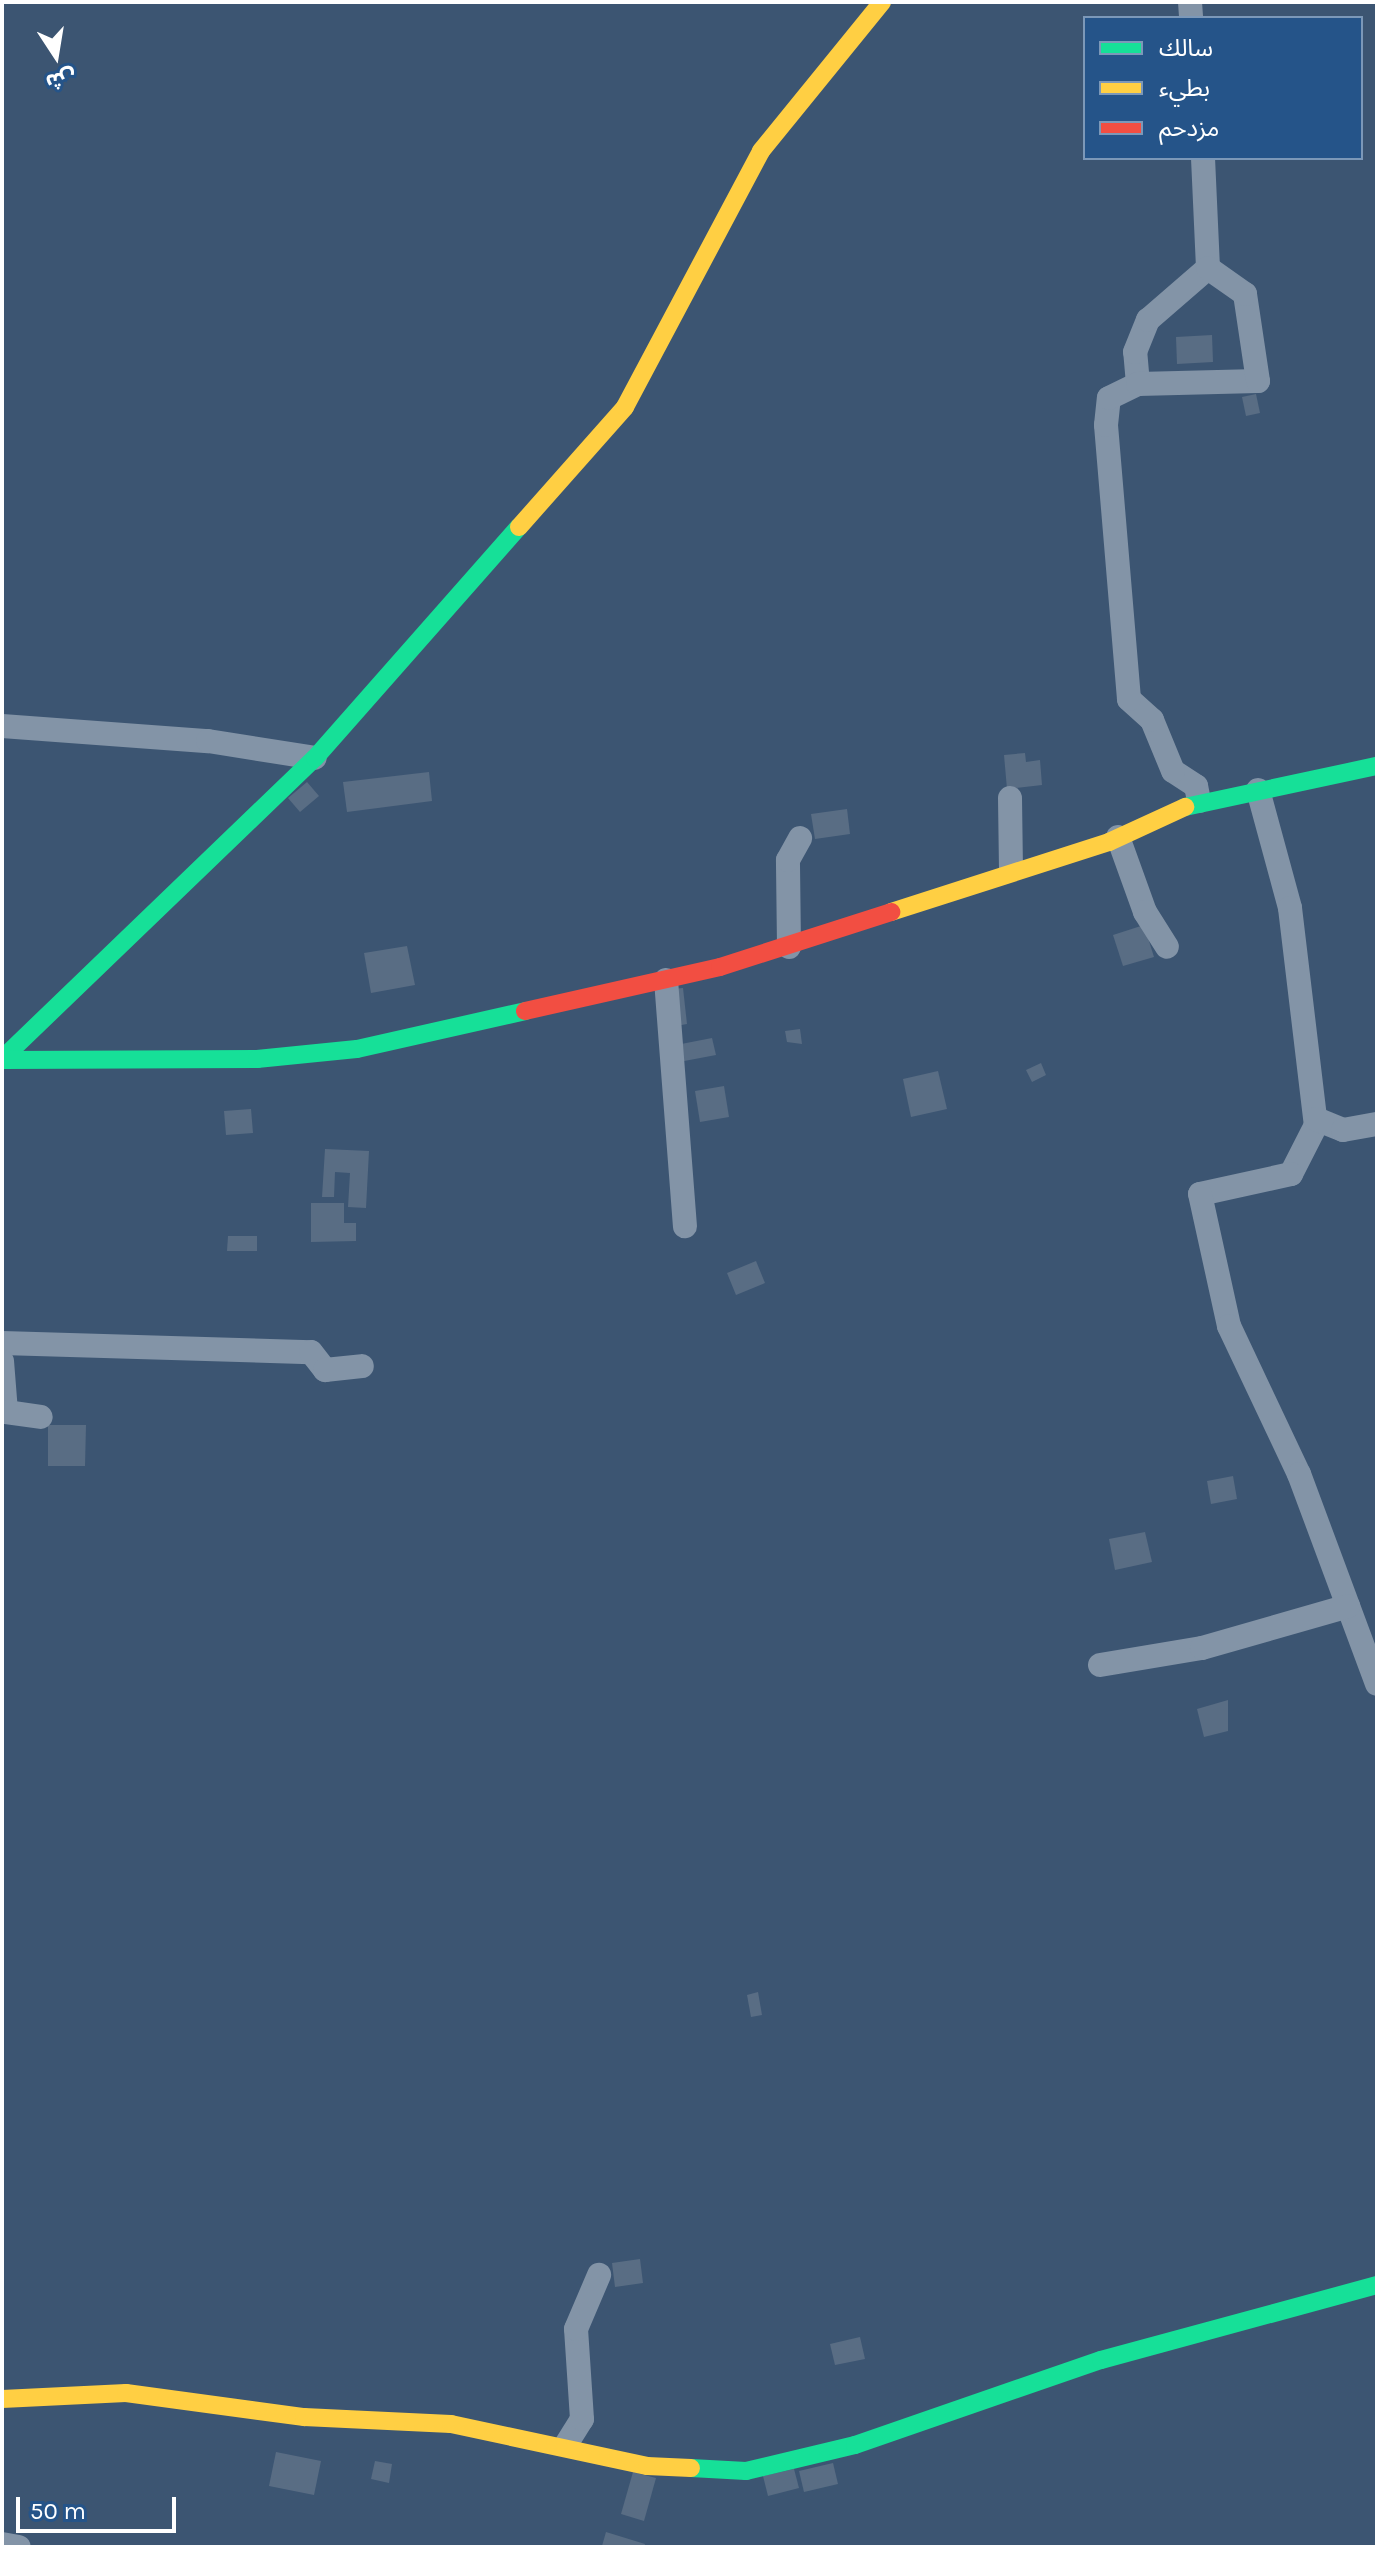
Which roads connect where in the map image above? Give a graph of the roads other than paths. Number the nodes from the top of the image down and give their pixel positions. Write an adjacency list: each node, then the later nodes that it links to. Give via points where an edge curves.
1 (882, 2): 6 (street, via 761,151 625,407)
2 (1203, 160): 3 (street)
3 (1208, 268): 4 (street, via 1148,320 1135,352); 4 (street, via 1245,294 1258,381)
4 (1138, 384): 10 (street, via 1109,398 1106,425 1129,699 1152,720 1173,771 1196,786)
5 (2, 726): 6 (street, via 208,741)
6 (315, 758): 17 (street)
7 (1377, 766): 8 (street)
8 (1258, 790): 10 (street); 18 (street, via 1290,908)
9 (1010, 798): 13 (street)
10 (1199, 801): 11 (street)
11 (1118, 837): 13 (street); 15 (street, via 1145,912)
12 (800, 838): 14 (street, via 788,860)
13 (1011, 868): 14 (street)
14 (789, 947): 16 (street)
15 (1167, 947)
16 (666, 980): 17 (street, via 357,1049 257,1059); 20 (street)
17 (2, 1059)
18 (1316, 1119): 19 (street, via 1343,1130); 25 (street, via 1291,1174 1200,1194 1229,1326 1299,1474)
19 (1377, 1124)
20 (685, 1226)
21 (2, 1343): 23 (street, via 311,1352 325,1370)
22 (2, 1361): 24 (street, via 6,1412)
23 (362, 1366)
24 (41, 1417)
25 (1348, 1606): 26 (street, via 1202,1648); 27 (street)
26 (1100, 1665)
27 (1377, 1684)
28 (599, 2275): 31 (street, via 576,2329 582,2419)
29 (1377, 2285): 31 (street, via 1101,2360 855,2445 746,2471 647,2466)
30 (2, 2399): 31 (street, via 126,2393 304,2417 451,2424)
31 (567, 2443)
32 (2, 2544): 33 (street)
33 (19, 2547)

